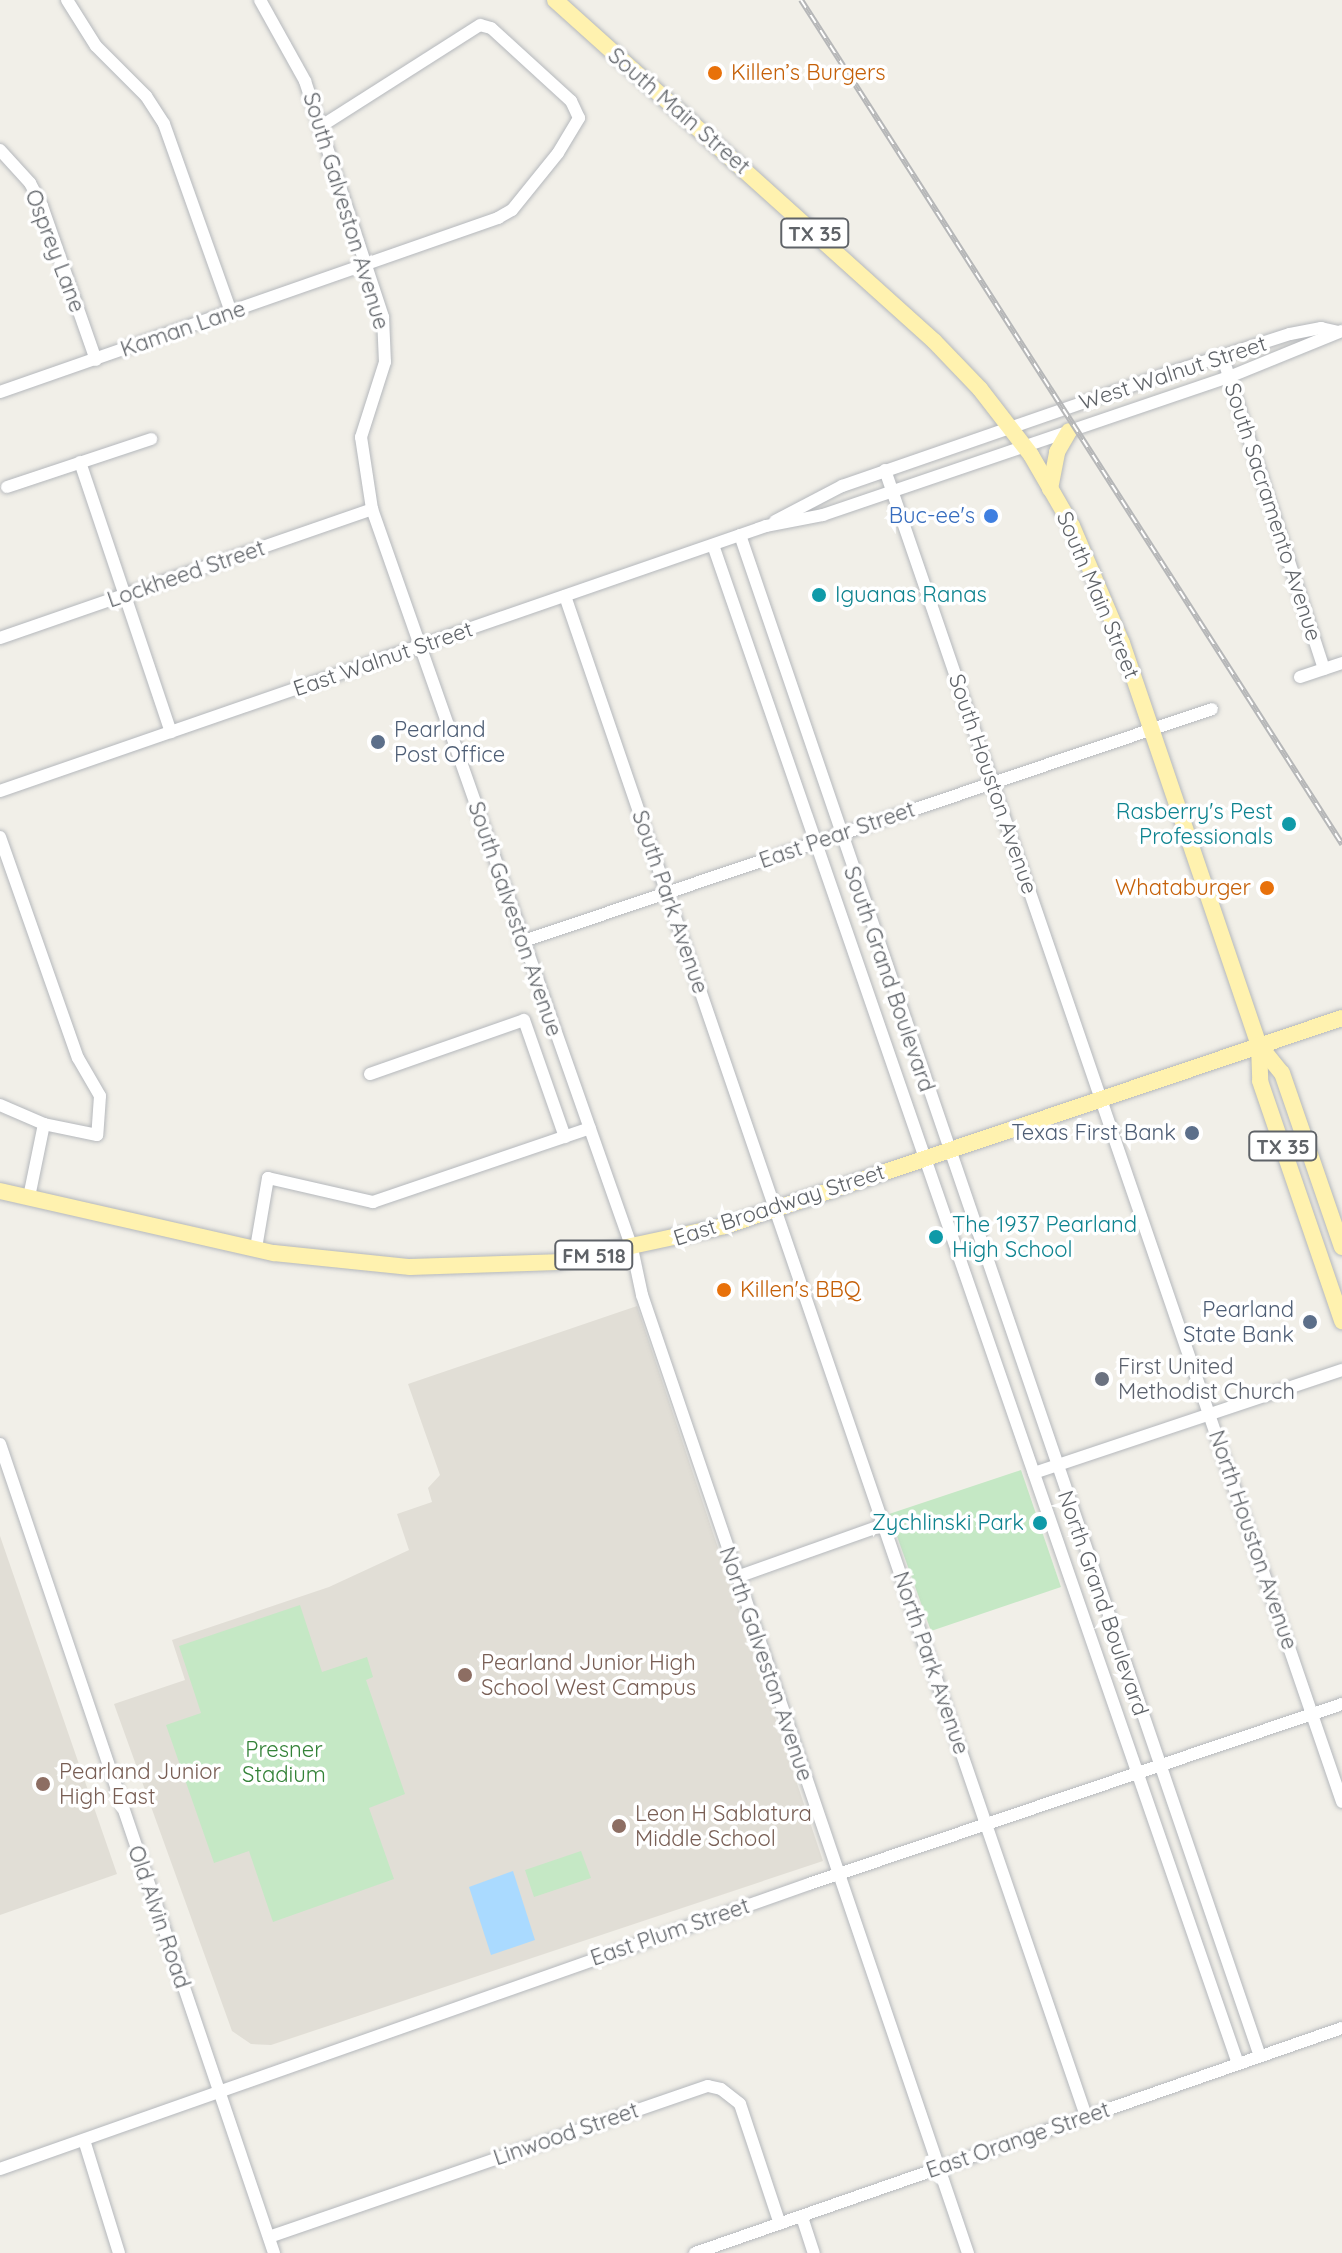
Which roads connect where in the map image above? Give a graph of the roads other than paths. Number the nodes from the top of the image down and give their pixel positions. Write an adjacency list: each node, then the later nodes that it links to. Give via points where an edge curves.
1 (67, 0): 7 (street, via 96,46 146,96 164,124)
2 (260, 0): 4 (street, South Galveston Avenue, via 293,52)
3 (555, 0): 13 (main road, South Main Street / TX 35, via 934,341)
4 (320, 127): 6 (street, South Galveston Avenue); 6 (street, Kaman Lane, via 480,25 491,28 577,110 576,127 512,210 466,233)
5 (0, 150): 10 (street, Osprey Lane, via 30,183 42,206)
6 (366, 265): 7 (street, Kaman Lane); 22 (street, South Galveston Avenue, via 383,317 386,348 361,437)
7 (231, 312): 10 (street, Kaman Lane)
8 (1341, 332): 9 (street, West Walnut Street, via 1321,328); 11 (street, West Walnut Street)
9 (1222, 355): 11 (street, South Sacramento Avenue); 13 (street, West Walnut Street)
10 (96, 360): 12 (street, Kaman Lane)
11 (1229, 377): 14 (street, West Walnut Street); 31 (street, South Sacramento Avenue)
12 (0, 392)
13 (1008, 427): 16 (main road, South Main Street / TX 35); 18 (street, East Walnut Street)
14 (1069, 431): 16 (street, West Walnut Street); 20 (main road, via 1057,452)
15 (151, 439): 17 (street)
16 (1023, 446): 20 (main road, South Main Street / TX 35); 21 (street, East Walnut Street)
17 (80, 462): 19 (street); 26 (street)
18 (885, 470): 21 (street, South Houston Avenue); 23 (street, East Walnut Street)
19 (7, 487)
20 (1050, 489): 34 (main road, South Main Street / TX 35, via 1111,614)
21 (892, 491): 23 (street, East Walnut Street, via 823,515); 36 (street, South Houston Avenue)
22 (372, 509): 26 (street, Lockheed Street); 29 (street, South Galveston Avenue)
23 (766, 526): 24 (street, East Walnut Street)
24 (740, 535): 25 (street, East Walnut Street); 38 (street, South Grand Boulevard)
25 (713, 545): 27 (street, East Walnut Street); 40 (street, South Grand Boulevard)
26 (124, 595): 28 (street, Lockheed Street); 35 (street)
27 (565, 596): 29 (street, East Walnut Street); 41 (street, South Park Avenue)
28 (0, 638)
29 (420, 644): 35 (street, East Walnut Street); 42 (street, South Galveston Avenue)
30 (1342, 663): 31 (street)
31 (1324, 669): 32 (street)
32 (1300, 677)
33 (1212, 709): 34 (street, East Pear Street)
34 (1152, 729): 36 (street, East Pear Street); 44 (main road, South Main Street / TX 35)
35 (171, 732): 37 (street, East Walnut Street)
36 (993, 782): 38 (street, East Pear Street); 46 (street, South Houston Avenue)
37 (0, 791)
38 (840, 834): 40 (street, East Pear Street); 51 (street, South Grand Boulevard)
39 (0, 837): 48 (street, via 78,1058 100,1096 97,1135)
40 (816, 842): 41 (street, East Pear Street); 52 (street, South Grand Boulevard)
41 (667, 893): 42 (street, East Pear Street); 55 (street, South Park Avenue)
42 (521, 942): 49 (street, South Galveston Avenue)
43 (1342, 1018): 44 (main road, FM 518)
44 (1259, 1045): 46 (main road, East Broadway Street / FM 518); 56 (main road, TX 35, via 1282,1073); 59 (main road, TX 35, via 1260,1081)
45 (370, 1074): 50 (street, via 524,1020)
46 (1102, 1097): 51 (main road, East Broadway Street / FM 518); 61 (street, North Houston Avenue)
47 (0, 1105): 48 (street)
48 (44, 1124): 54 (street)
49 (590, 1128): 50 (street); 58 (street, South Galveston Avenue)
50 (565, 1137): 57 (street, via 373,1202 268,1178)
51 (946, 1150): 52 (main road, East Broadway Street / FM 518); 63 (street, North Grand Boulevard)
52 (925, 1157): 55 (main road, East Broadway Street / FM 518); 64 (street, North Grand Boulevard)
53 (0, 1191): 54 (main road, East Broadway Street / FM 518)
54 (29, 1197): 57 (main road, East Broadway Street / FM 518)
55 (775, 1209): 58 (main road, East Broadway Street / FM 518); 65 (street, North Park Avenue)
56 (1342, 1247)
57 (256, 1248): 58 (main road, East Broadway Street / FM 518, via 451,1268 557,1262)
58 (632, 1248): 66 (street, North Galveston Avenue, via 642,1295)
59 (1342, 1321)
60 (1342, 1370): 61 (street)
61 (1209, 1414): 63 (street); 68 (street, North Houston Avenue)
62 (0, 1444): 77 (street, Old Alvin Road)
63 (1055, 1466): 64 (street); 69 (street, North Grand Boulevard)
64 (1034, 1473): 70 (street, North Grand Boulevard)
65 (883, 1525): 66 (street); 72 (street, North Park Avenue)
66 (737, 1577): 73 (street, North Galveston Avenue)
67 (1342, 1704): 68 (street, East Plum Street)
68 (1313, 1714): 69 (street, East Plum Street); 71 (street, North Houston Avenue)
69 (1159, 1767): 70 (street, East Plum Street); 75 (street, North Grand Boulevard)
70 (1138, 1773): 72 (street, East Plum Street); 76 (street, North Grand Boulevard)
71 (1342, 1802)
72 (987, 1824): 73 (street, East Plum Street); 78 (street, North Park Avenue)
73 (838, 1874): 77 (street, East Plum Street); 80 (street, North Galveston Avenue)
74 (1342, 2028): 75 (street, East Orange Street)
75 (1260, 2056): 76 (street, East Orange Street)
76 (1238, 2064): 78 (street, East Orange Street)
77 (218, 2092): 79 (street, East Plum Street); 84 (street, Old Alvin Road)
78 (1086, 2116): 80 (street, East Orange Street)
79 (84, 2140): 81 (street, East Plum Street); 85 (street)
80 (940, 2167): 82 (street, East Orange Street); 89 (street, North Galveston Avenue)
81 (0, 2169)
82 (802, 2217): 83 (street, East Orange Street); 88 (street)
83 (780, 2224): 84 (street, Linwood Street, via 740,2104 708,2086); 87 (street, East Orange Street)
84 (269, 2237): 86 (street, Old Alvin Road)
85 (119, 2253)
86 (274, 2253)
87 (695, 2253)
88 (814, 2253)
89 (968, 2253)

